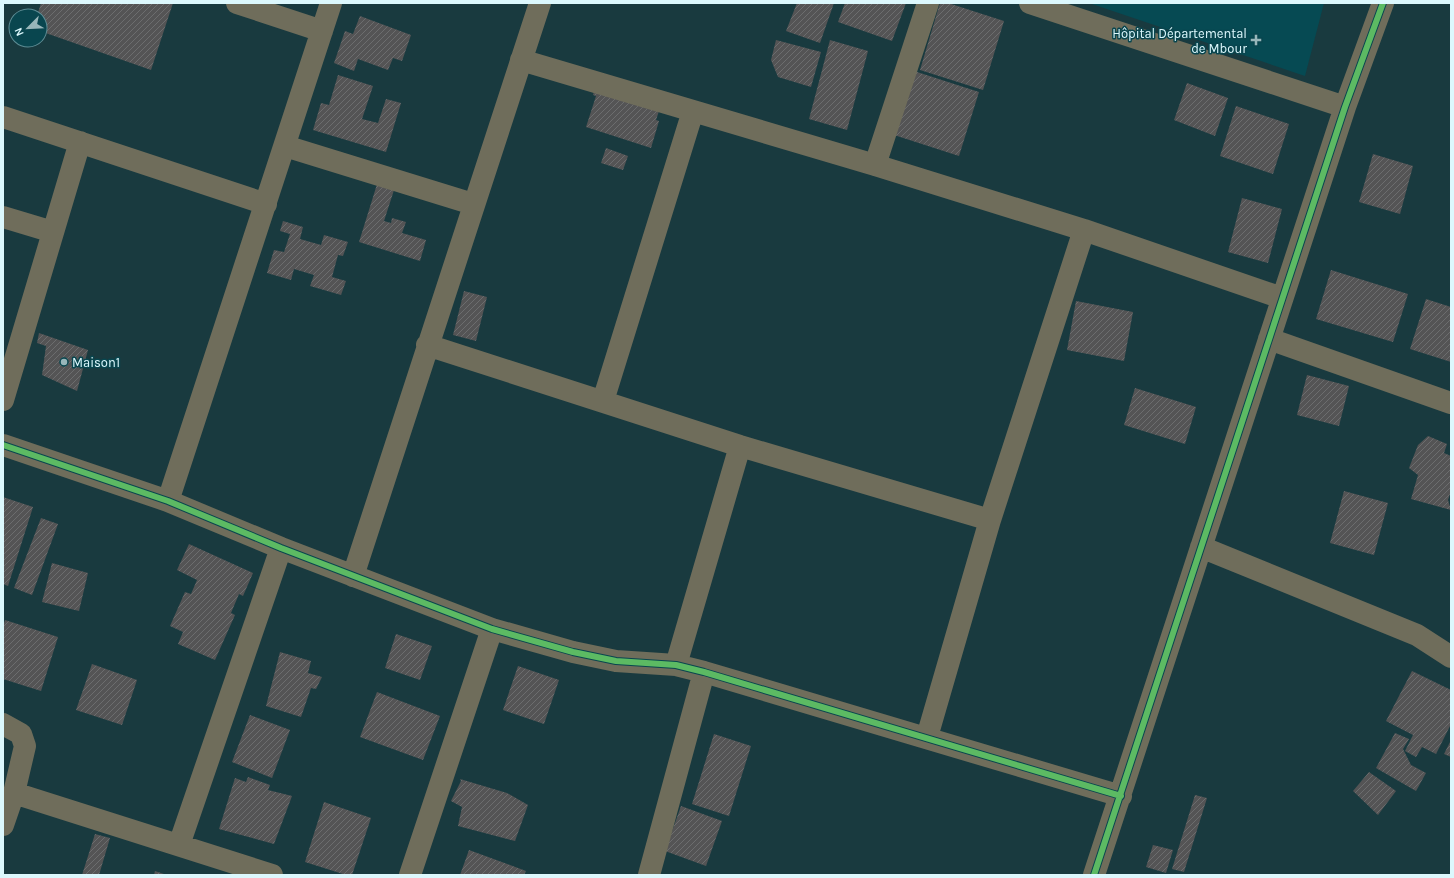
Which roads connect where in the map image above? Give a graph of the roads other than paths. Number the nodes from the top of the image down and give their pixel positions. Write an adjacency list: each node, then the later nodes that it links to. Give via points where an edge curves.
1 (237, 3): 7 (street)
2 (331, 3): 7 (street)
3 (540, 3): 8 (street)
4 (928, 3): 14 (street)
5 (1030, 3): 9 (street)
6 (1383, 3): 9 (street)
7 (322, 31): 13 (street)
8 (521, 60): 10 (street); 16 (street)
9 (1345, 107): 20 (street)
10 (693, 111): 14 (street); 24 (street)
11 (3, 117): 12 (street)
12 (80, 142): 15 (street); 19 (street)
13 (285, 146): 15 (street); 16 (street)
14 (875, 165): 18 (street)
15 (266, 204): 28 (street)
16 (473, 204): 22 (street)
17 (3, 217): 19 (street)
18 (1084, 230): 20 (street); 29 (street)
19 (53, 232): 23 (street)
20 (1282, 298): 21 (street)
21 (1270, 339): 25 (street); 30 (street)
22 (427, 345): 24 (street); 32 (street)
23 (3, 400)
24 (603, 400): 27 (street)
25 (1451, 404)
26 (3, 445): 28 (street)
27 (740, 446): 29 (street); 35 (street)
28 (168, 501): 31 (street)
29 (990, 520): 38 (street)
30 (1202, 547): 34 (street, via 1417,636); 40 (street)
31 (281, 548): 32 (street); 42 (street)
32 (353, 576): 33 (street)
33 (492, 629): 35 (street, via 573,652 616,661); 44 (street)
34 (1451, 656)
35 (676, 665): 36 (street)
36 (704, 672): 38 (street); 45 (street)
37 (3, 724): 39 (street, via 21,734 25,746)
38 (927, 737): 40 (street)
39 (14, 793): 41 (street); 42 (street)
40 (1121, 796): 46 (street)
41 (3, 825)
42 (179, 846): 43 (street)
43 (272, 875)
44 (410, 875)
45 (649, 875)
46 (1094, 875)

